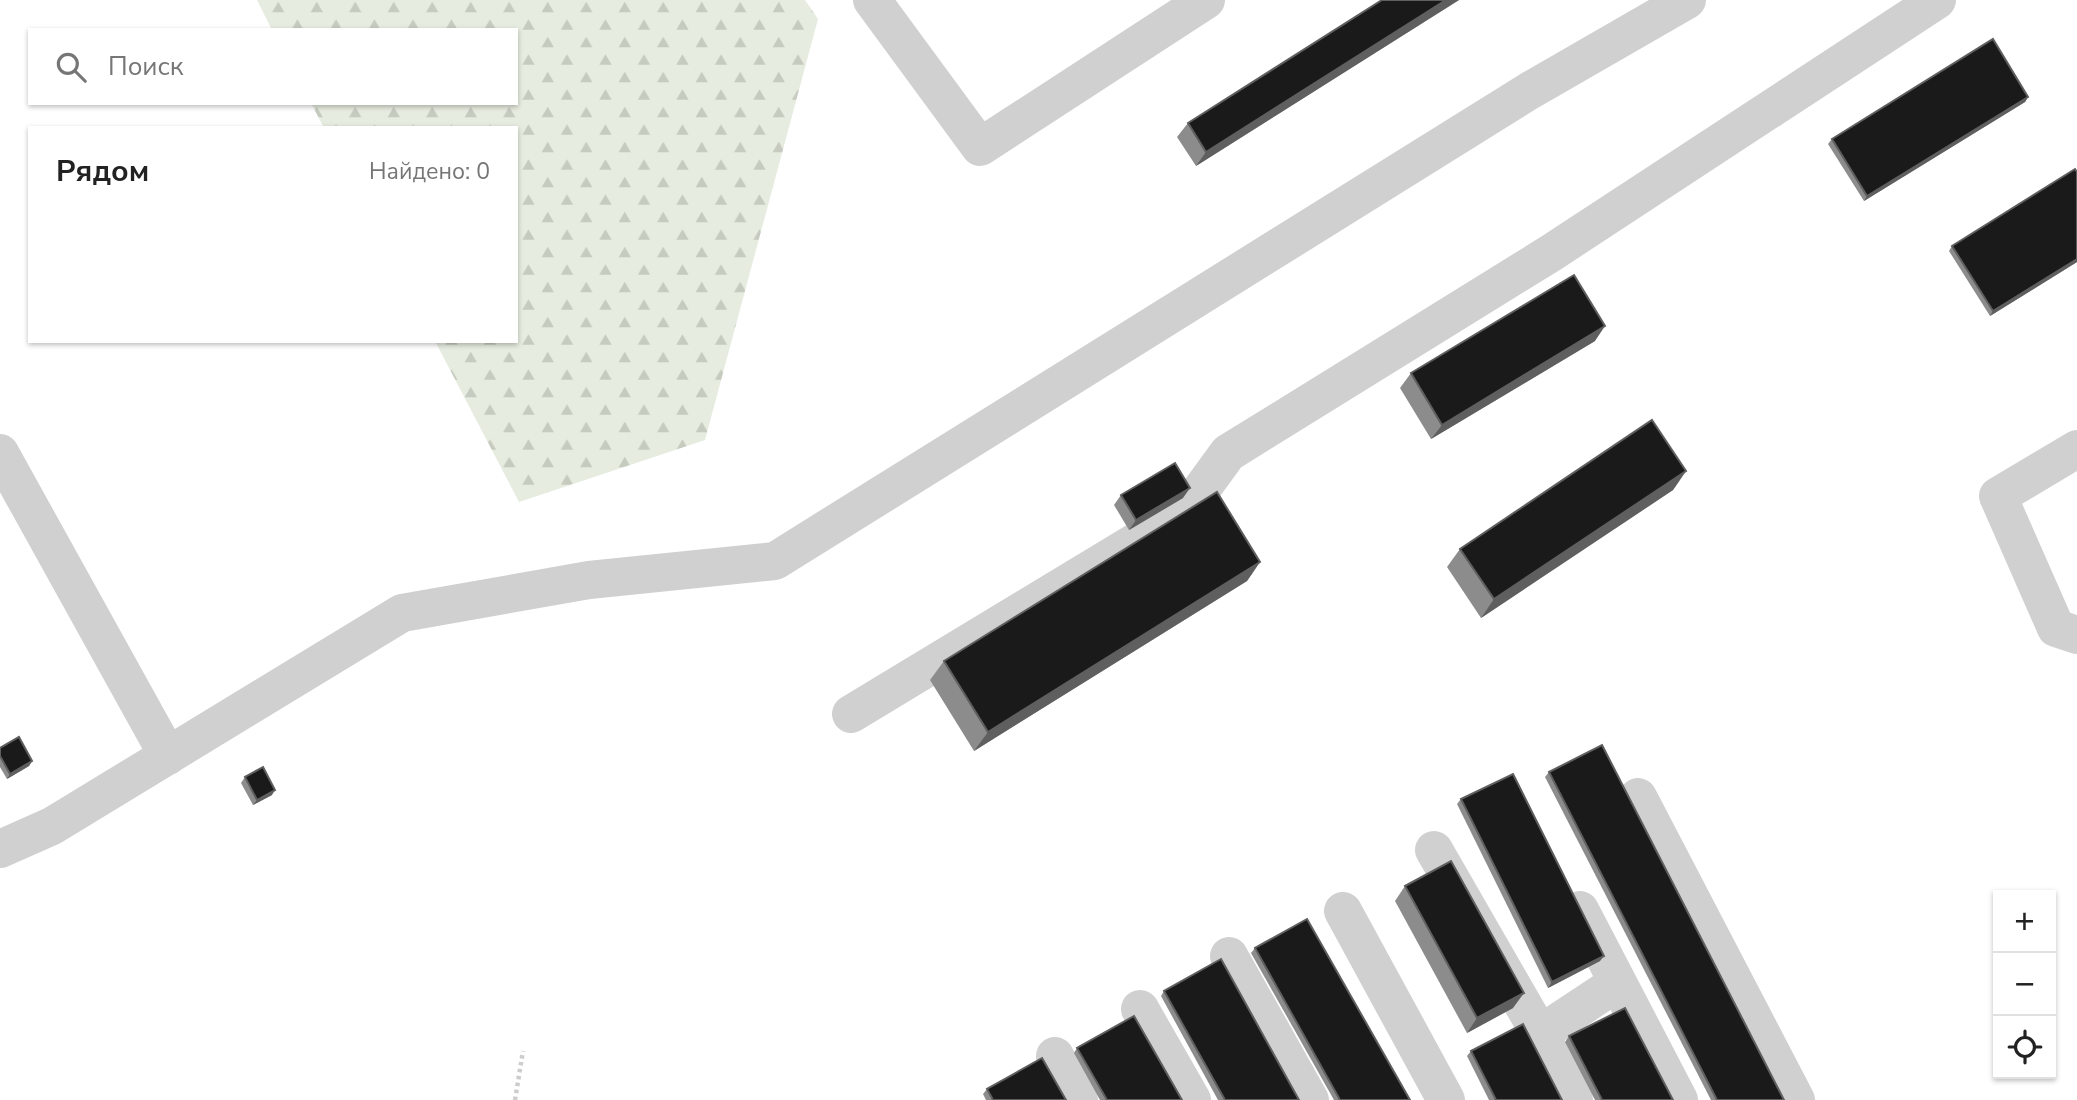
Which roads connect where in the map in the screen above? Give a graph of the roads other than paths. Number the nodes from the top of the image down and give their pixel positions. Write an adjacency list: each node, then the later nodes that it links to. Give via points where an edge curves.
1 (872, 0): 2 (lane, via 980,147)
2 (1206, 0)
3 (1687, 0): 9 (lane, via 1529,91 775,561 589,580 402,613)
4 (1937, 0): 8 (lane, via 1551,253 1228,453 1185,512)
5 (2077, 449): 7 (lane, via 1998,496 2056,628)
6 (0, 453): 9 (lane)
7 (2077, 635)
8 (851, 714)
9 (168, 756): 11 (lane, via 52,826)
10 (1638, 797): 26 (lane)
11 (0, 849)
12 (1434, 850): 18 (lane)
13 (1563, 877): 16 (lane)
14 (1343, 911): 23 (lane)
15 (1229, 956): 22 (lane)
16 (1617, 983): 18 (lane); 25 (lane)
17 (1140, 1009): 21 (lane)
18 (1540, 1034): 24 (lane)
19 (1055, 1056): 20 (lane)
20 (1079, 1100)
21 (1192, 1100)
22 (1310, 1100)
23 (1446, 1100)
24 (1574, 1100)
25 (1679, 1100)
26 (1796, 1100)

